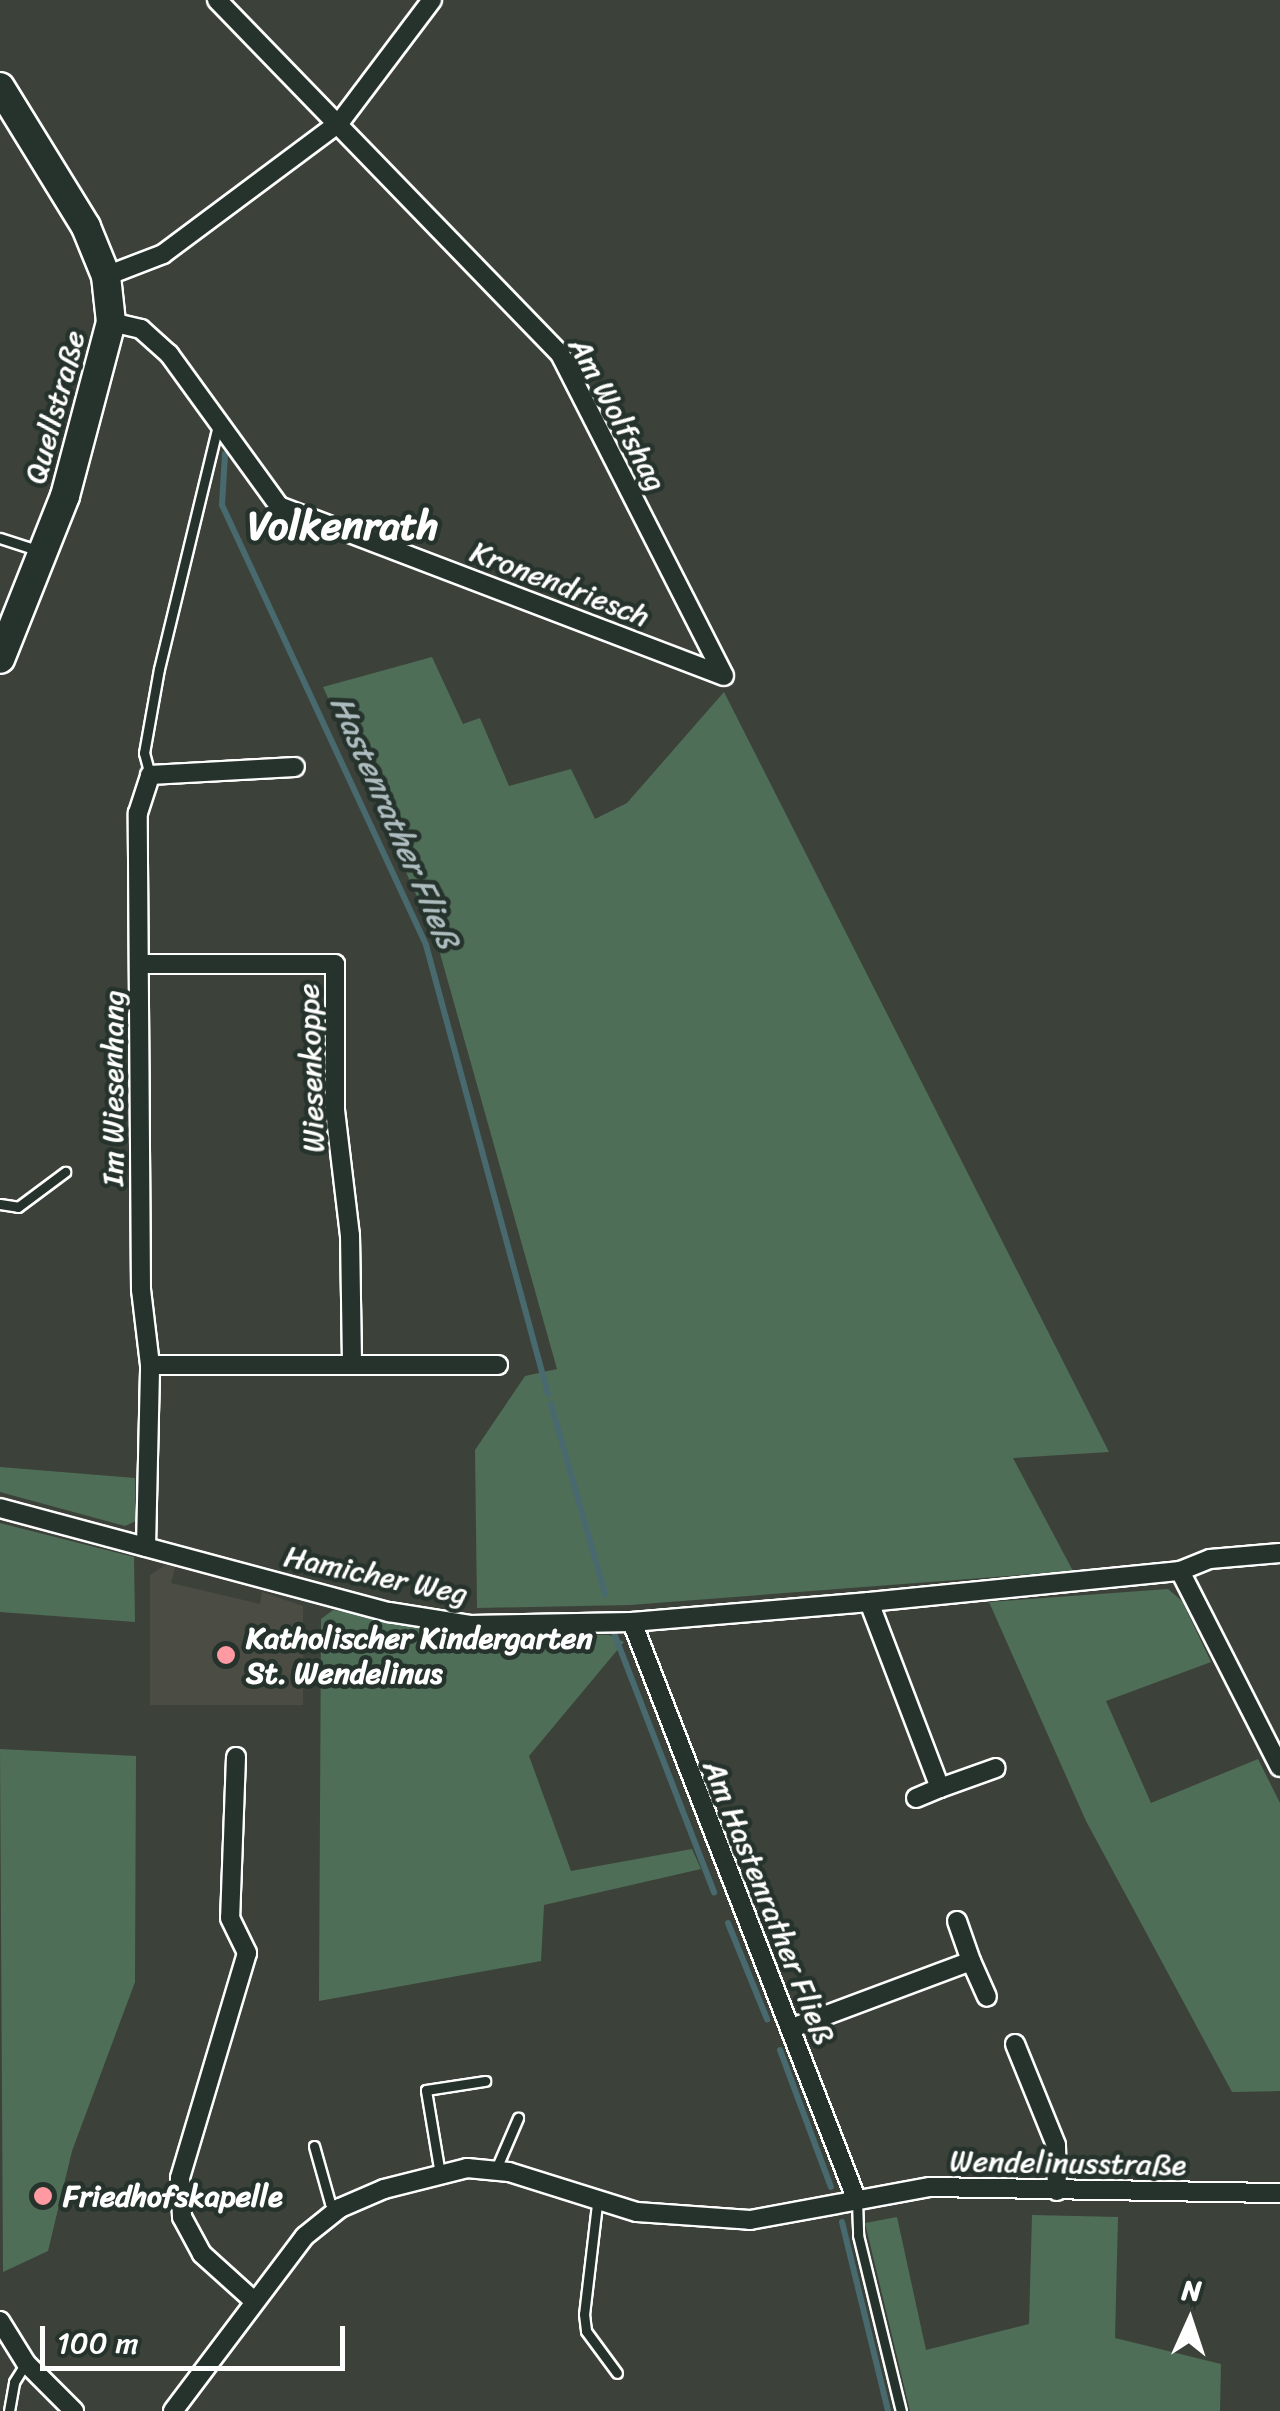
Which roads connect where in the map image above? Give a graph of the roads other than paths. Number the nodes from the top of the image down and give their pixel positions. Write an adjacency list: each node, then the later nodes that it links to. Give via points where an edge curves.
1 (217, 0): 4 (street, Am Wolfshag)
2 (432, 0): 4 (street)
3 (0, 87): 5 (main road, Quellstraße, via 61,182)
4 (340, 122): 5 (street, via 163,254); 11 (street, Am Wolfshag, via 560,354)
5 (106, 276): 6 (main road, Quellstraße)
6 (112, 322): 7 (street, Kronendriesch, via 141,329 170,354); 9 (main road, Quellstraße, via 65,496)
7 (218, 426): 11 (street, Kronendriesch, via 280,506); 13 (lane, via 159,669 144,753)
8 (0, 538): 9 (lane)
9 (42, 551): 10 (main road, Quellstraße)
10 (0, 659)
11 (724, 676)
12 (296, 767): 13 (street)
13 (150, 775): 14 (street, Im Wiesenhang, via 138,813)
14 (140, 964): 17 (street, Wiesenkoppe, via 335,964 336,1110 350,1235); 18 (street, Im Wiesenhang, via 141,1290)
15 (65, 1172): 16 (lane, via 18,1207)
16 (0, 1204)
17 (352, 1364): 18 (street); 19 (street)
18 (150, 1365): 21 (street, Im Wiesenhang)
19 (498, 1365)
20 (0, 1508): 21 (street, Hamicher Weg)
21 (146, 1548): 25 (street, Hamicher Weg, via 388,1612 470,1625)
22 (1280, 1553): 23 (street, Hamicher Weg, via 1210,1559)
23 (1180, 1572): 24 (street, Hamicher Weg); 27 (street)
24 (869, 1602): 25 (street, Hamicher Weg); 29 (street)
25 (632, 1622): 34 (street, Am Hastenrather Fließ)
26 (236, 1757): 46 (street, via 230,1918 253,1954 180,2178 182,2216 202,2254)
27 (1280, 1767)
28 (996, 1768): 29 (street)
29 (940, 1788): 30 (street)
30 (916, 1798)
31 (956, 1921): 32 (street)
32 (971, 1961): 33 (street); 34 (street)
33 (986, 1997)
34 (792, 2028): 43 (street, Am Hastenrather Fließ)
35 (1015, 2044): 41 (street, via 1056,2145)
36 (485, 2081): 40 (lane, via 426,2090)
37 (518, 2118): 39 (lane)
38 (314, 2146): 45 (lane, via 330,2202)
39 (496, 2169): 40 (street, Wendelinusstraße); 44 (street, Wendelinusstraße)
40 (440, 2174): 45 (street, Wendelinusstraße)
41 (1057, 2192): 42 (street, Wendelinusstraße); 43 (street, Wendelinusstraße, via 930,2187)
42 (1280, 2193)
43 (857, 2201): 44 (street, Wendelinusstraße, via 750,2220); 53 (lane, via 858,2235)
44 (597, 2204): 49 (lane, via 586,2331)
45 (340, 2208): 46 (street, Wendelinusstraße, via 305,2236)
46 (254, 2301): 52 (street, Wendelinusstraße)
47 (0, 2321): 48 (street)
48 (26, 2363): 50 (lane); 51 (street)
49 (617, 2373)
50 (8, 2411)
51 (74, 2411)
52 (173, 2411)
53 (901, 2411)

